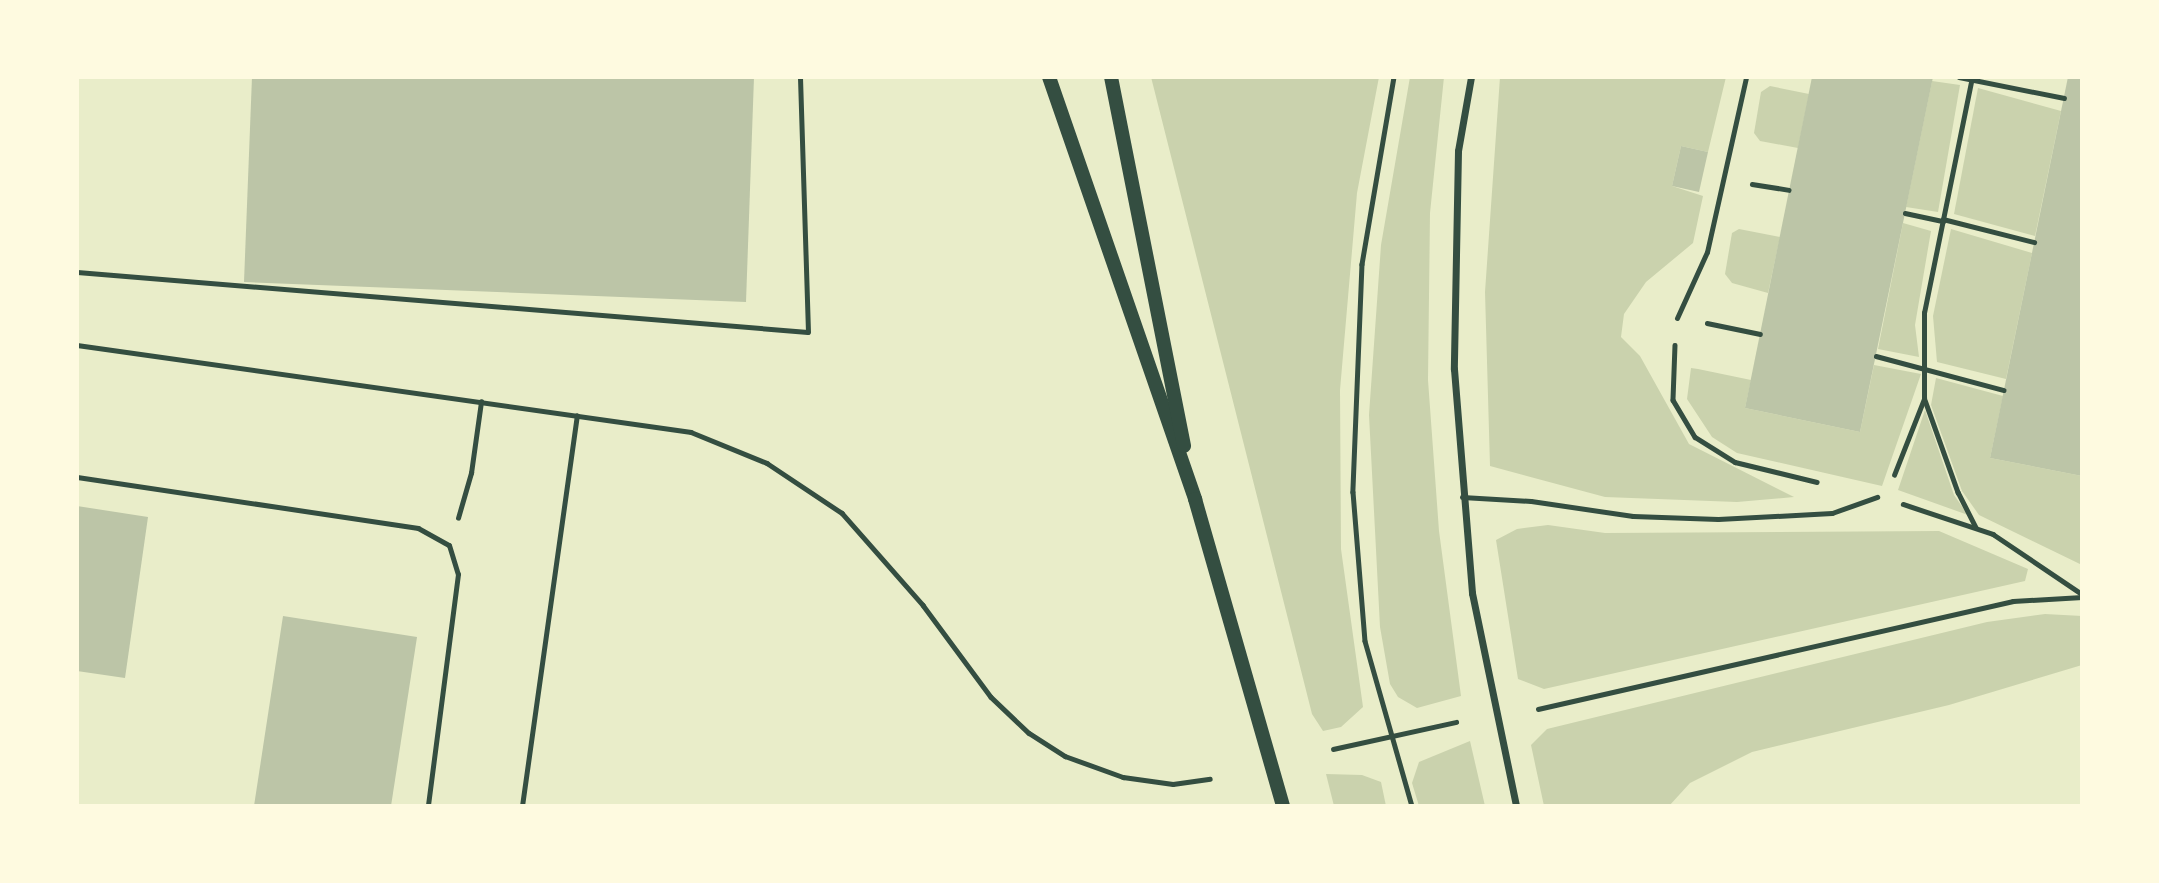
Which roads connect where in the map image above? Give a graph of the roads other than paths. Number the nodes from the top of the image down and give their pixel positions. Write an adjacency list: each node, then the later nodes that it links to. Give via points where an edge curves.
1 (800, 77): 6 (lane, via 808,332)
2 (1049, 77): 11 (main road)
3 (1111, 77): 11 (main road)
4 (1471, 77): 10 (street, via 1458,151 1454,369)
5 (1746, 77): 7 (lane, via 1707,253)
6 (77, 272)
7 (1677, 318)
8 (77, 477): 12 (lane, via 418,528 449,545 458,574)
9 (1877, 496): 10 (lane, via 1832,513 1718,519 1633,516 1531,501)
10 (1462, 498): 14 (street, via 1472,593)
11 (1195, 499): 13 (main road)
12 (428, 806)
13 (1283, 806)
14 (1516, 806)

